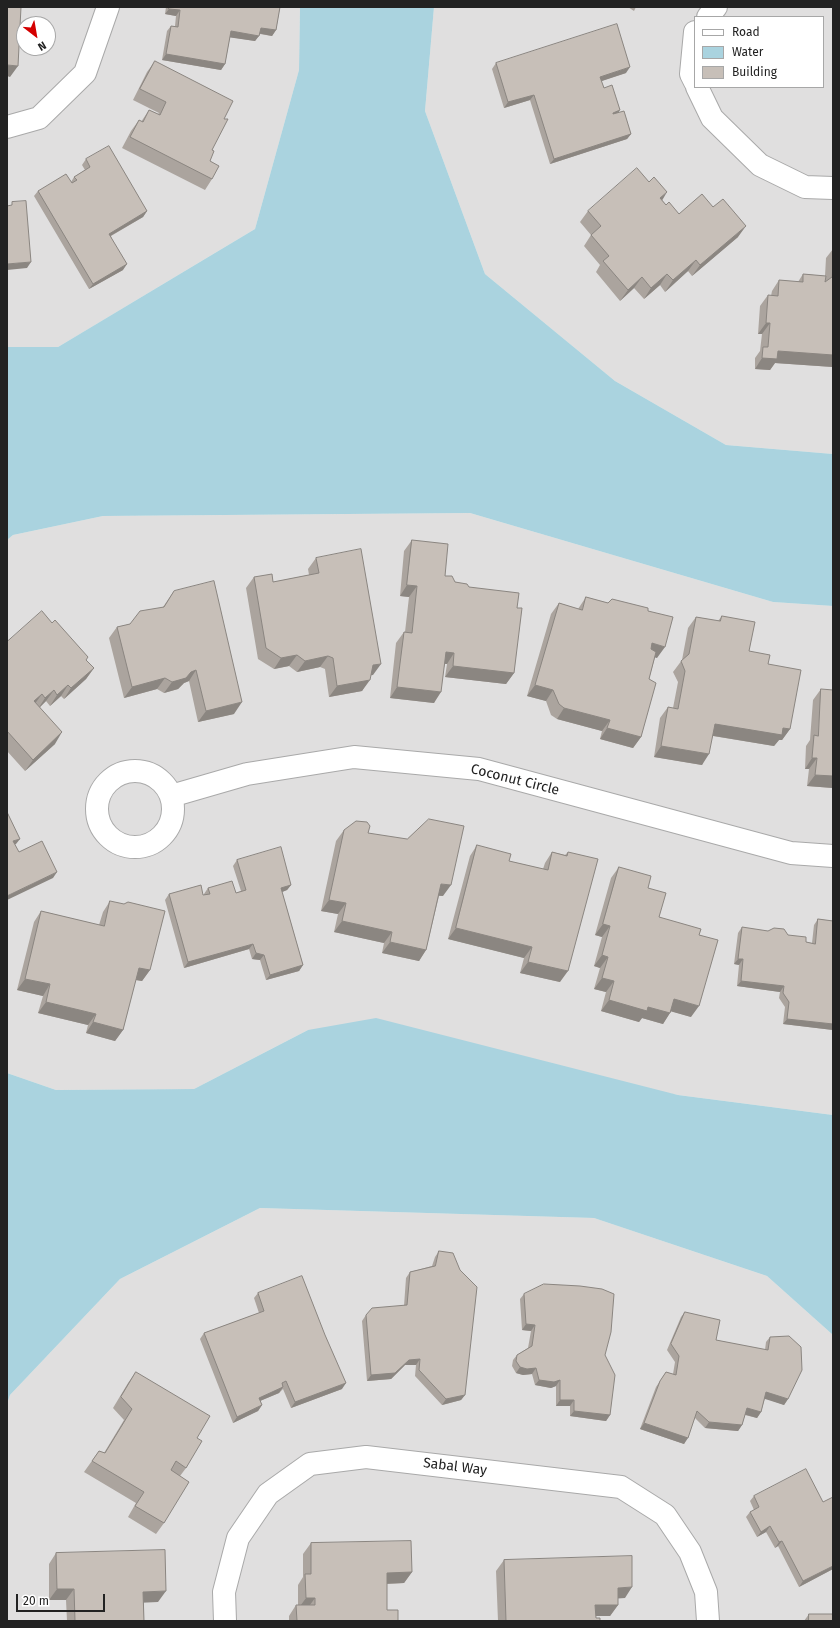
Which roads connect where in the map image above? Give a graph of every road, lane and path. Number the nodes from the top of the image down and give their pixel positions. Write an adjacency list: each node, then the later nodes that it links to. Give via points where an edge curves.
1 (108, 7): 7 (street, via 85,73 39,118)
2 (716, 7): 3 (street)
3 (709, 16)
4 (694, 42): 5 (street, via 691,74)
5 (694, 80)
6 (697, 88): 8 (street, via 712,118 760,165 805,187)
7 (7, 127)
8 (833, 188)
9 (171, 796): 10 (street, Coconut Circle, via 247,774 354,757 479,769 791,853)
10 (833, 856)
11 (225, 1621): 12 (street, Sabal Way, via 224,1592 238,1538 268,1494 310,1464 366,1456 621,1487 665,1515 690,1552 706,1592)
12 (708, 1621)

